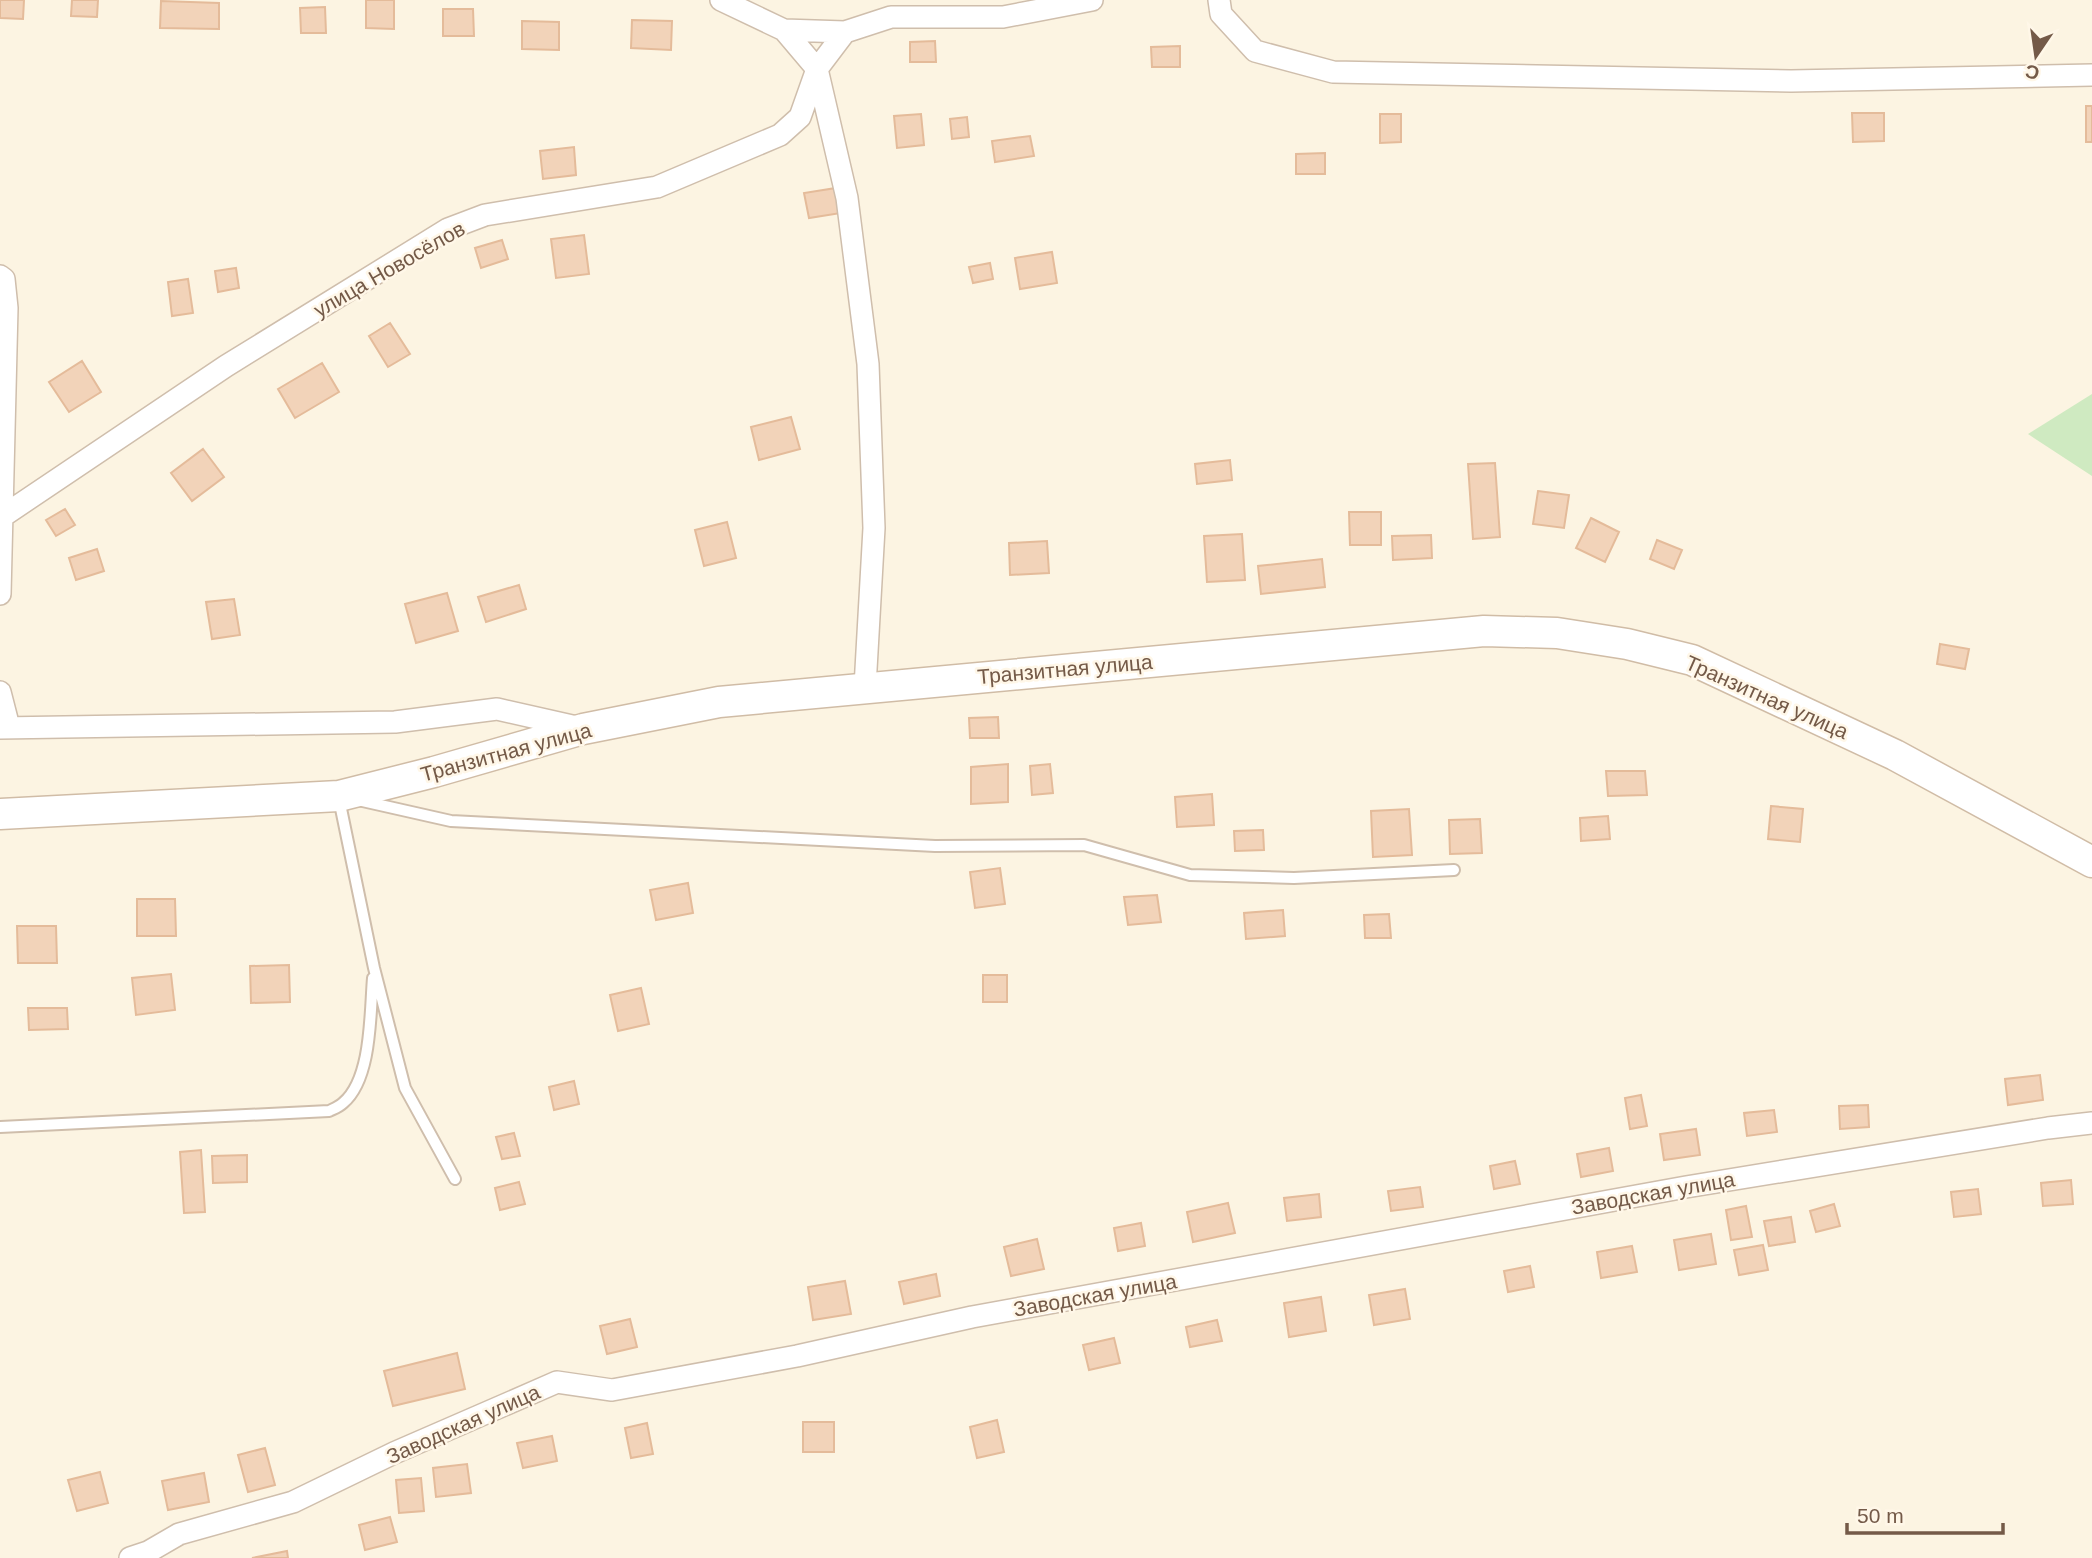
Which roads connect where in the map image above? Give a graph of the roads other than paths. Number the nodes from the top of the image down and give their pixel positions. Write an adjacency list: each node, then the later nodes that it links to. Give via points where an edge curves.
1 (721, 0): 4 (street)
2 (1092, 0): 5 (street, via 1003,17 891,17)
3 (1219, 0): 7 (street, via 1220,14 1255,51 1333,72 1791,81)
4 (784, 30): 5 (street); 6 (street)
5 (845, 32): 6 (street, улица Новосёлов)
6 (817, 69): 9 (street, улица Новосёлов, via 800,117 780,135 657,187 485,215 448,229); 11 (street, via 847,198 868,364 874,528)
7 (2092, 75)
8 (0, 276): 9 (street, via 7,308)
9 (2, 504): 10 (street)
10 (0, 593)
11 (865, 687): 14 (main road, Транзитная улица, via 719,702); 17 (main road, Транзитная улица, via 1484,631 1557,633 1692,660 1895,755)
12 (0, 692): 13 (street)
13 (4, 728): 14 (street, via 395,722 497,709)
14 (583, 729): 15 (main road, Транзитная улица)
15 (339, 796): 16 (main road, Транзитная улица); 18 (lane, via 451,821 935,846 1084,845 1190,875 1294,878); 19 (lane)
16 (0, 814)
17 (2092, 862)
18 (1454, 870)
19 (374, 968): 21 (lane, via 366,1058 354,1088 343,1103 328,1111); 22 (lane, via 405,1088)
20 (2092, 1123): 23 (street, Заводская улица, via 1659,1192 972,1317 612,1390 557,1382 293,1503 179,1534)
21 (0, 1127)
22 (455, 1180)
23 (130, 1558)

